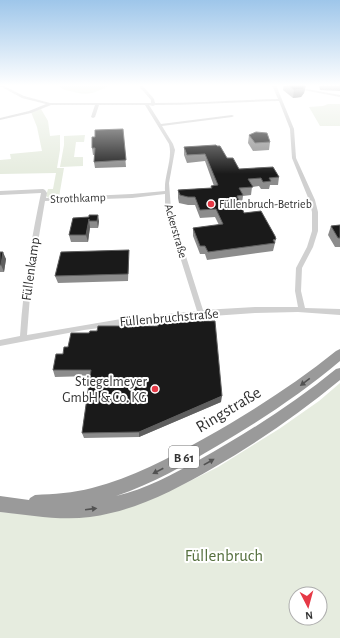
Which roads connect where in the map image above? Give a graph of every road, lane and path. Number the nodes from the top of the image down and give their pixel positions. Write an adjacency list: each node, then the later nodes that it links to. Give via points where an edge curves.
1 (18, 115): 5 (street)
2 (154, 115): 6 (street, Ackerstraße)
3 (286, 115): 10 (street, via 292,129 294,158 315,212 316,231 299,268 298,291)
4 (232, 116): 6 (street)
5 (0, 119)
6 (160, 125): 7 (street, Ackerstraße, via 173,151)
7 (166, 192): 9 (street, Strothkamp); 12 (street, Ackerstraße, via 171,221)
8 (0, 193): 9 (street, Strothkamp, via 43,191)
9 (43, 200): 13 (street, Füllenkamp, via 32,248)
10 (302, 310): 11 (street, Füllenbruchstraße); 12 (street, Füllenbruchstraße, via 247,310)
11 (340, 312)
12 (201, 314): 13 (street, Füllenbruchstraße, via 115,322)
13 (23, 339): 14 (street, Füllenbruchstraße)
14 (0, 343)
15 (340, 354): 17 (highway, Ringstraße / B 61, one-way to 17, via 306,382 244,423 139,481 91,496 62,501)
16 (340, 373): 17 (highway, Ringstraße / B 61, one-way to 16, via 66,511 90,510 131,501 219,457 316,393)
17 (5, 504)

